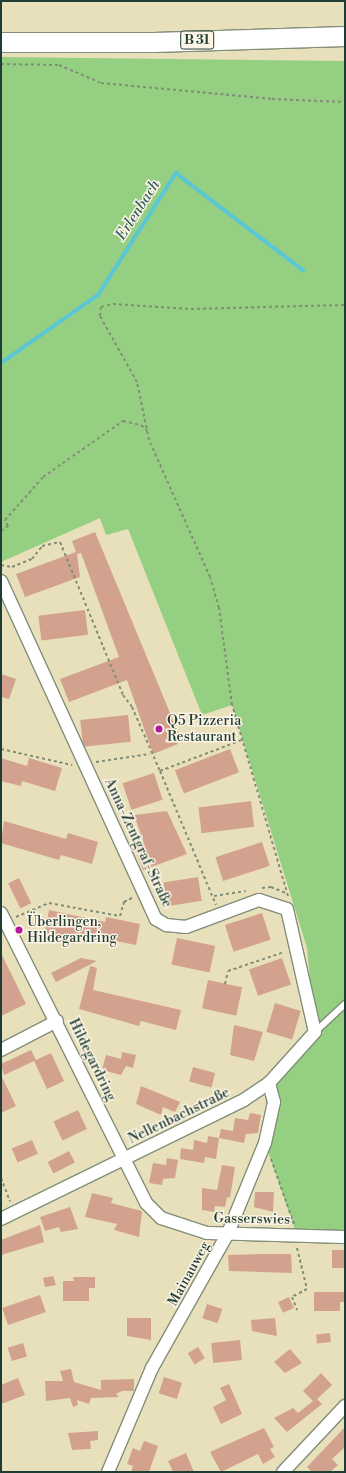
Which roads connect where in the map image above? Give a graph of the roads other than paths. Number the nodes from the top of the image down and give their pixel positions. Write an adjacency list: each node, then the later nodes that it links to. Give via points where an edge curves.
1 (345, 36): 2 (main road, B 31, via 154,42)
2 (1, 42)
3 (1, 581): 7 (street, Anna-Zentgraf-Straße, via 151,910 161,922 186,927 259,900 287,909)
4 (3, 917): 6 (street, Hildegardring)
5 (345, 1004): 7 (lane, Nellenbachstraße)
6 (57, 1021): 8 (street); 10 (street, Hildegardring)
7 (316, 1032): 9 (street, Nellenbachstraße)
8 (1, 1050)
9 (269, 1083): 10 (street, Nellenbachstraße, via 244,1100); 13 (street, Mainauweg, via 274,1102 265,1143)
10 (124, 1160): 11 (street, Hildegardring, via 146,1203); 12 (street, Nellenbachstraße)
11 (161, 1218): 13 (street, Gasserswies, via 184,1228)
12 (1, 1219)
13 (228, 1233): 14 (street, Gasserswies); 16 (street, Mainauweg, via 152,1368)
14 (345, 1237)
15 (345, 1406): 17 (street)
16 (108, 1472)
17 (283, 1472)

